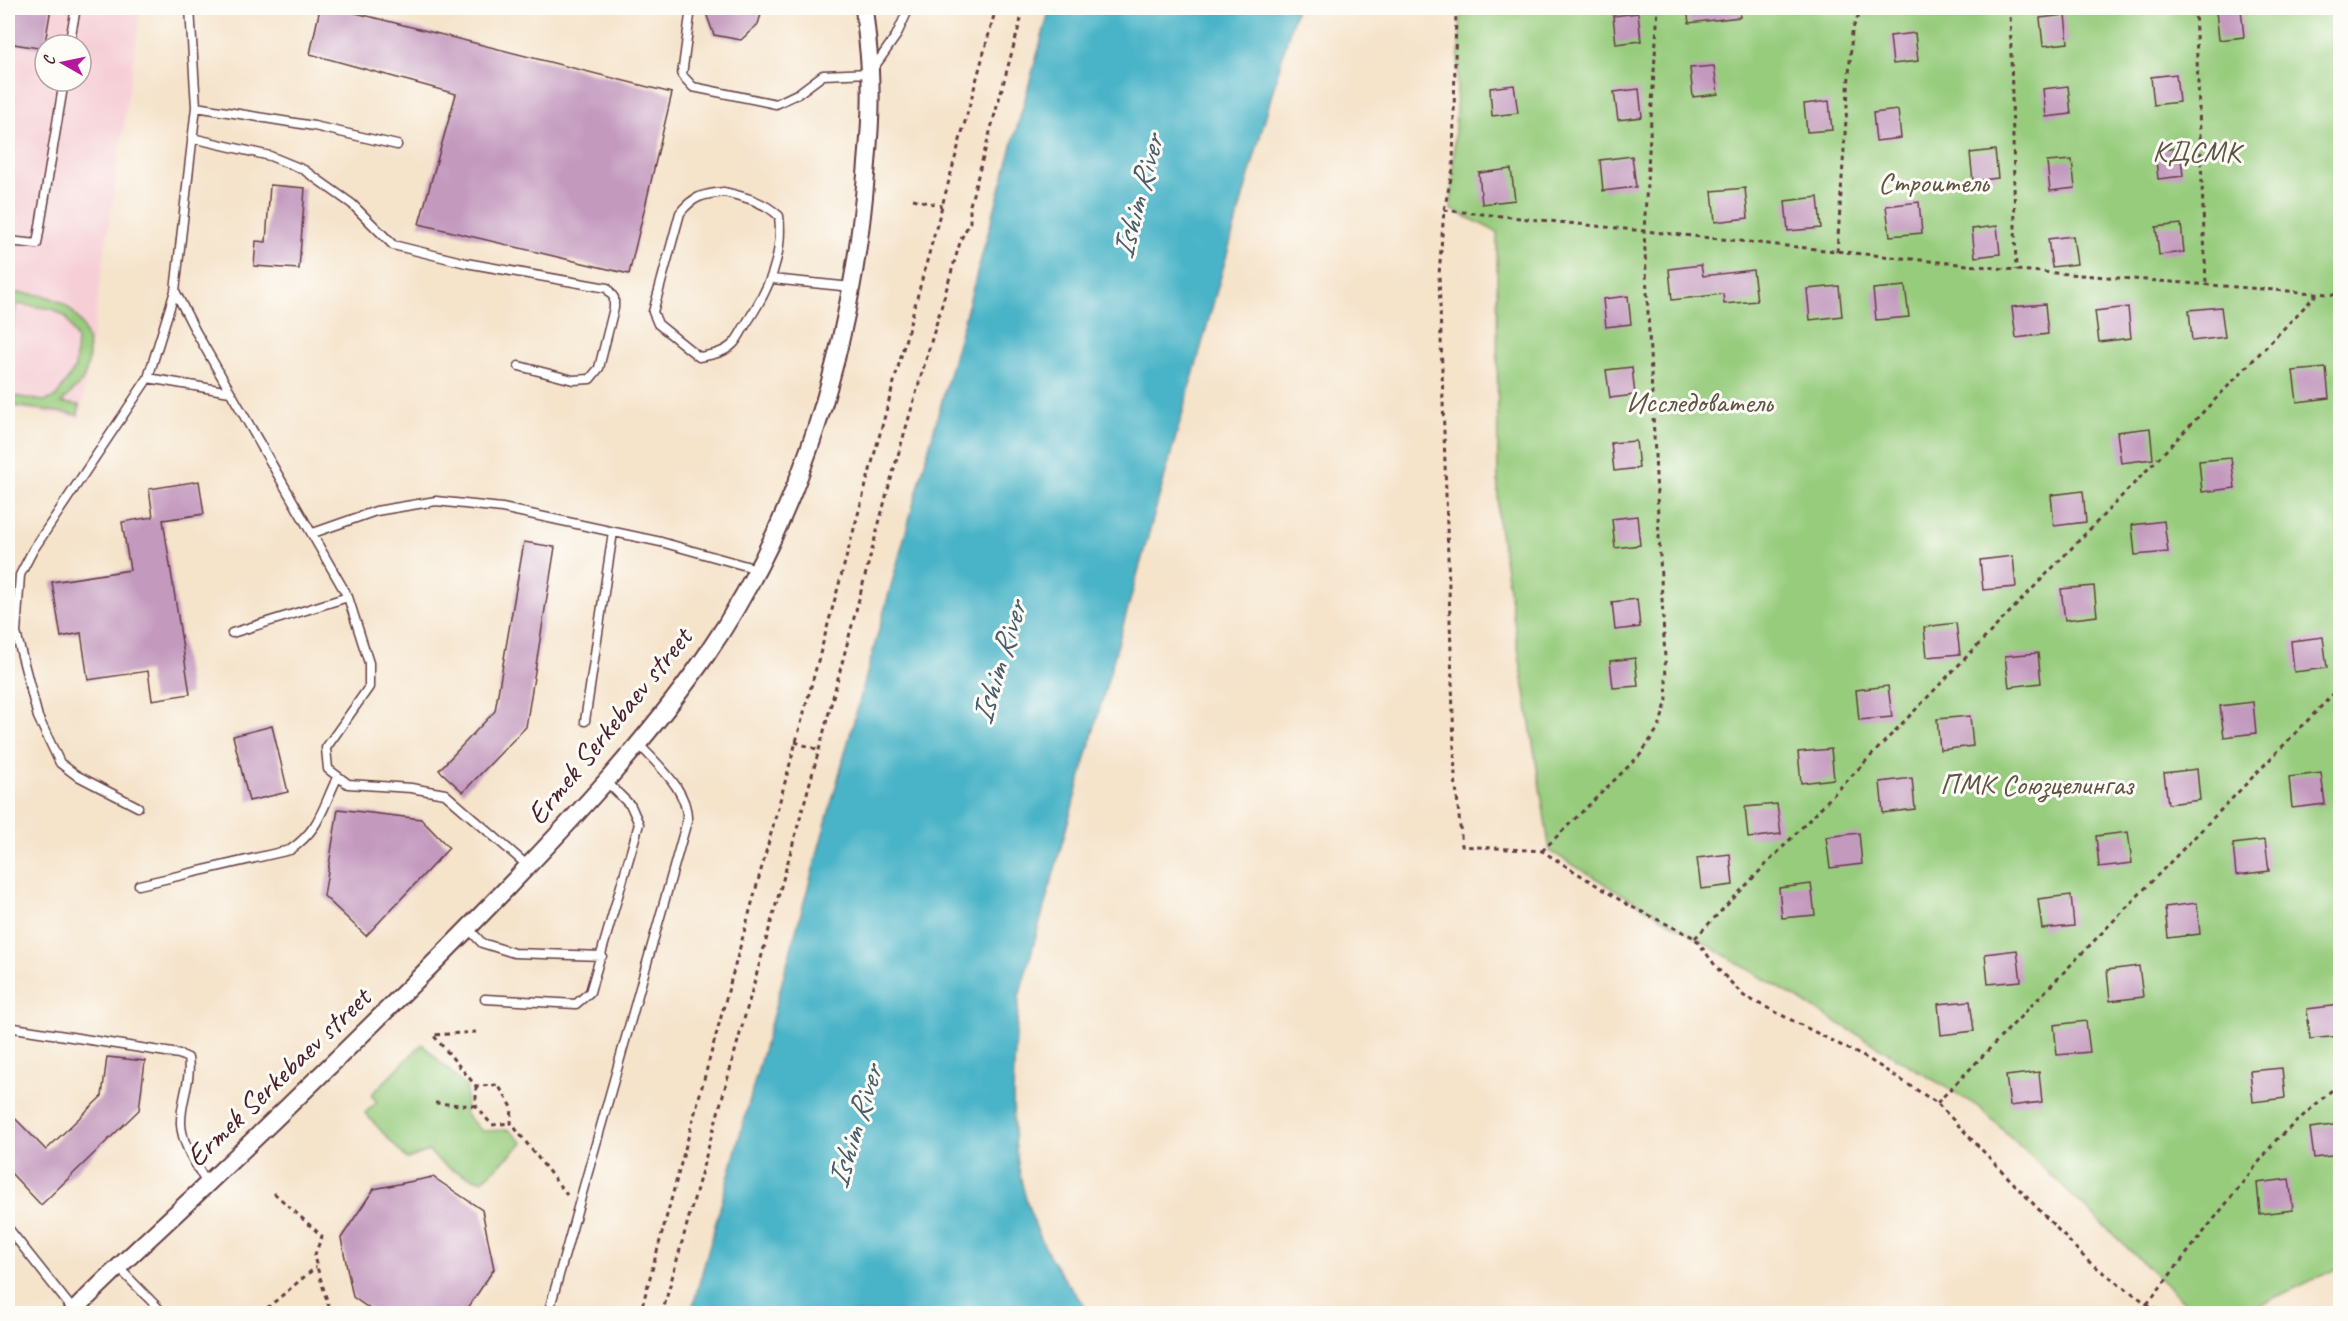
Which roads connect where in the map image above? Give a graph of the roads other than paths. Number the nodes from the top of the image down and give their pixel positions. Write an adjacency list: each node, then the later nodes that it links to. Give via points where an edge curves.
1 (76, 8): 6 (lane)
2 (190, 8): 9 (lane)
3 (691, 8): 7 (lane, via 682,75 693,87 776,104 823,75)
4 (864, 8): 7 (street, Ermek Serkebaev street)
5 (909, 8): 7 (lane, via 896,36)
6 (71, 33)
7 (870, 73): 14 (street, Ermek Serkebaev street, via 863,214)
8 (62, 93): 12 (lane, via 37,244)
9 (196, 107): 10 (lane); 11 (lane, via 314,126)
10 (192, 138): 15 (lane); 16 (lane, via 270,156 304,170 352,204 393,245 466,263 607,288 614,298 614,308 599,368 590,378 573,381)
11 (397, 145)
12 (8, 241)
13 (772, 279): 13 (lane, via 733,344 715,355 699,357 658,324 653,312 680,213 703,194 724,192 752,198 779,216 781,232); 14 (lane)
14 (852, 287): 21 (street, Ermek Serkebaev street, via 839,354 816,425)
15 (175, 291): 17 (lane); 18 (lane)
16 (519, 366)
17 (148, 378): 18 (lane); 23 (lane, via 20,575)
18 (230, 392): 20 (lane)
19 (613, 531): 20 (lane, via 502,508 436,501 376,511); 21 (lane); 26 (lane)
20 (313, 533): 22 (lane)
21 (757, 569): 27 (street, Ermek Serkebaev street, via 704,658)
22 (348, 597): 24 (lane); 28 (lane, via 369,663 369,687 326,748 328,769)
23 (16, 633): 25 (lane); 30 (lane, via 38,717 60,763)
24 (232, 633)
25 (8, 640)
26 (585, 721)
27 (638, 743): 29 (street, Ermek Serkebaev street); 42 (lane, via 676,786 687,807 687,821)
28 (337, 778): 31 (lane, via 348,784 445,794); 32 (lane, via 315,827 290,850)
29 (606, 781): 31 (street, Ermek Serkebaev street); 34 (lane, via 631,806 639,824)
30 (138, 807)
31 (528, 866): 33 (street, Ermek Serkebaev street)
32 (140, 885)
33 (468, 928): 34 (lane, via 482,943 514,953); 37 (street, Ermek Serkebaev street)
34 (602, 956): 35 (lane, via 590,992 576,1004)
35 (485, 999)
36 (8, 1027): 37 (lane, via 188,1058 190,1069 181,1122 183,1139)
37 (207, 1184): 39 (street, Ermek Serkebaev street)
38 (8, 1228): 40 (lane)
39 (118, 1267): 40 (street, Ermek Serkebaev street); 41 (lane)
40 (72, 1312)
41 (164, 1314)
42 (548, 1314)

